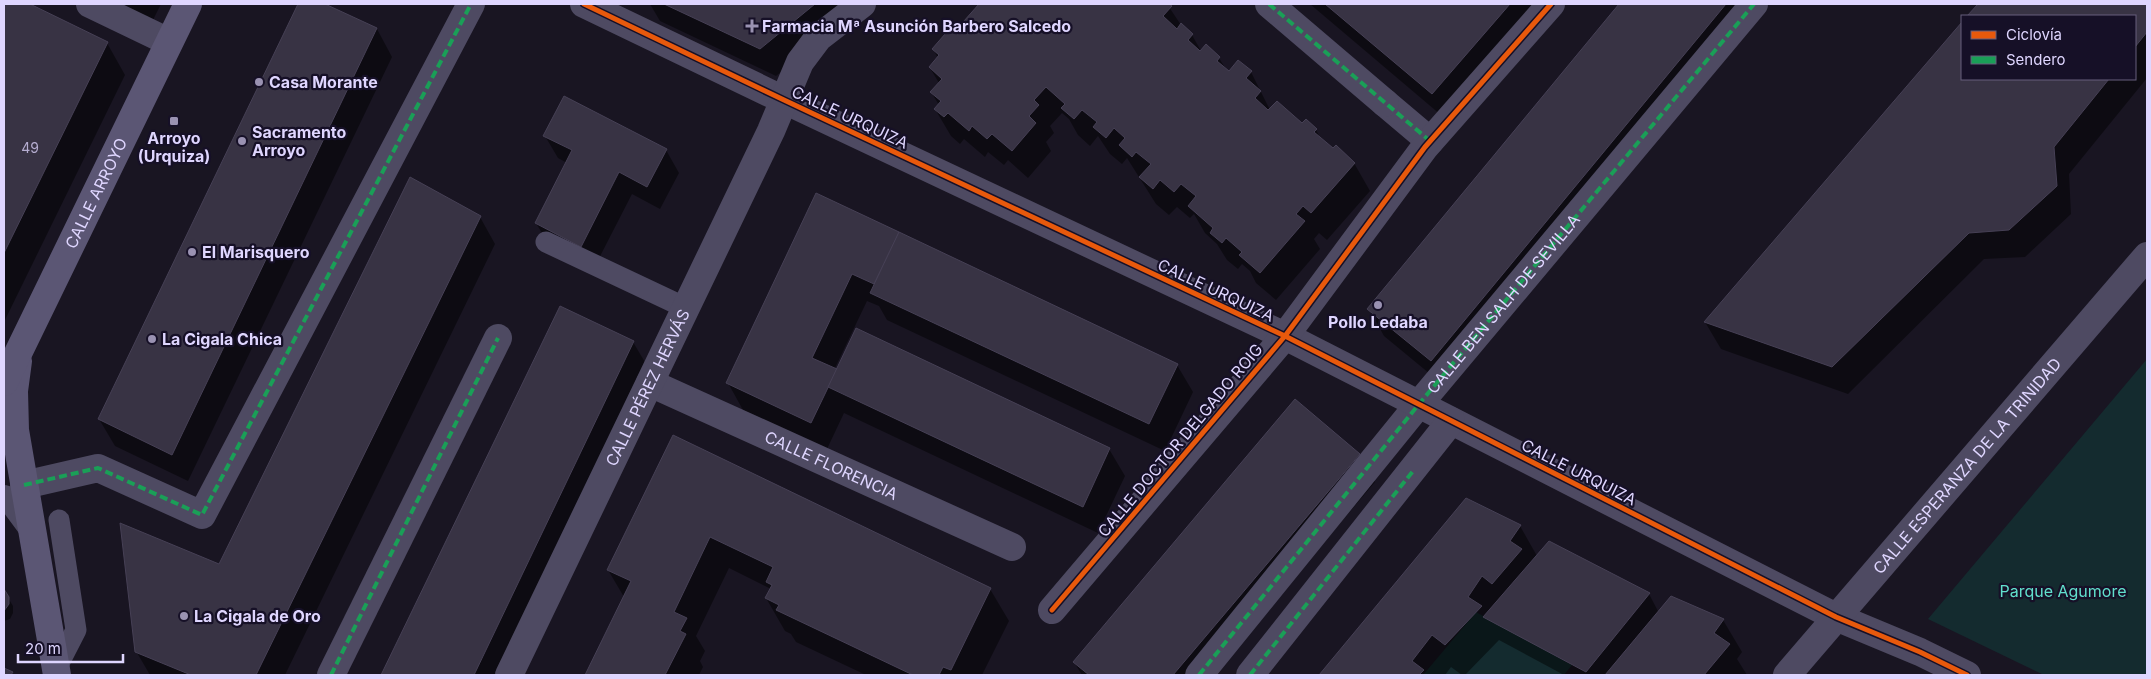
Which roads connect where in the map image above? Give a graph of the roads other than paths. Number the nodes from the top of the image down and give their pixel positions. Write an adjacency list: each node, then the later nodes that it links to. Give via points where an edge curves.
1 (90, 4): 9 (street)
2 (188, 4): 9 (main road, CALLE ARROYO)
3 (471, 4): 22 (street, via 202,515 98,468)
4 (584, 4): 10 (street, CALLE URQUIZA)
5 (862, 4): 10 (street, CALLE PÉREZ HERVÁS, via 818,38 800,62)
6 (1269, 4): 11 (street)
7 (1550, 4): 11 (street, CALLE DOCTOR DELGADO ROIG)
8 (1754, 4): 20 (street, CALLE BEN SALH DE SEVILLA)
9 (169, 42): 17 (main road, CALLE ARROYO)
10 (784, 100): 14 (street, CALLE PÉREZ HERVÁS); 15 (street, CALLE URQUIZA)
11 (1430, 141): 15 (street, CALLE DOCTOR DELGADO ROIG)
12 (546, 242): 14 (lane)
13 (2147, 256): 26 (street, CALLE ESPERANZA DE LA TRINIDAD)
14 (686, 308): 19 (street, CALLE PÉREZ HERVÁS)
15 (1285, 336): 20 (street, CALLE URQUIZA); 25 (street, CALLE DOCTOR DELGADO ROIG)
16 (498, 338): 28 (street)
17 (20, 348): 18 (main road, CALLE ARROYO); 22 (main road, via 14,401)
18 (4, 382)
19 (650, 383): 24 (street, CALLE FLORENCIA); 29 (street, CALLE PÉREZ HERVÁS)
20 (1419, 404): 21 (street, CALLE URQUIZA); 30 (street, CALLE BEN SALH DE SEVILLA)
21 (1451, 421): 26 (street, CALLE URQUIZA); 31 (street)
22 (14, 492): 27 (main road, via 31,526)
23 (59, 520): 27 (lane, via 76,630)
24 (1012, 547)
25 (1052, 610)
26 (1836, 617): 32 (street, CALLE ESPERANZA DE LA TRINIDAD); 33 (street, CALLE URQUIZA)
27 (57, 672)
28 (331, 675)
29 (509, 675)
30 (1199, 675)
31 (1250, 675)
32 (1788, 675)
33 (1967, 675)

